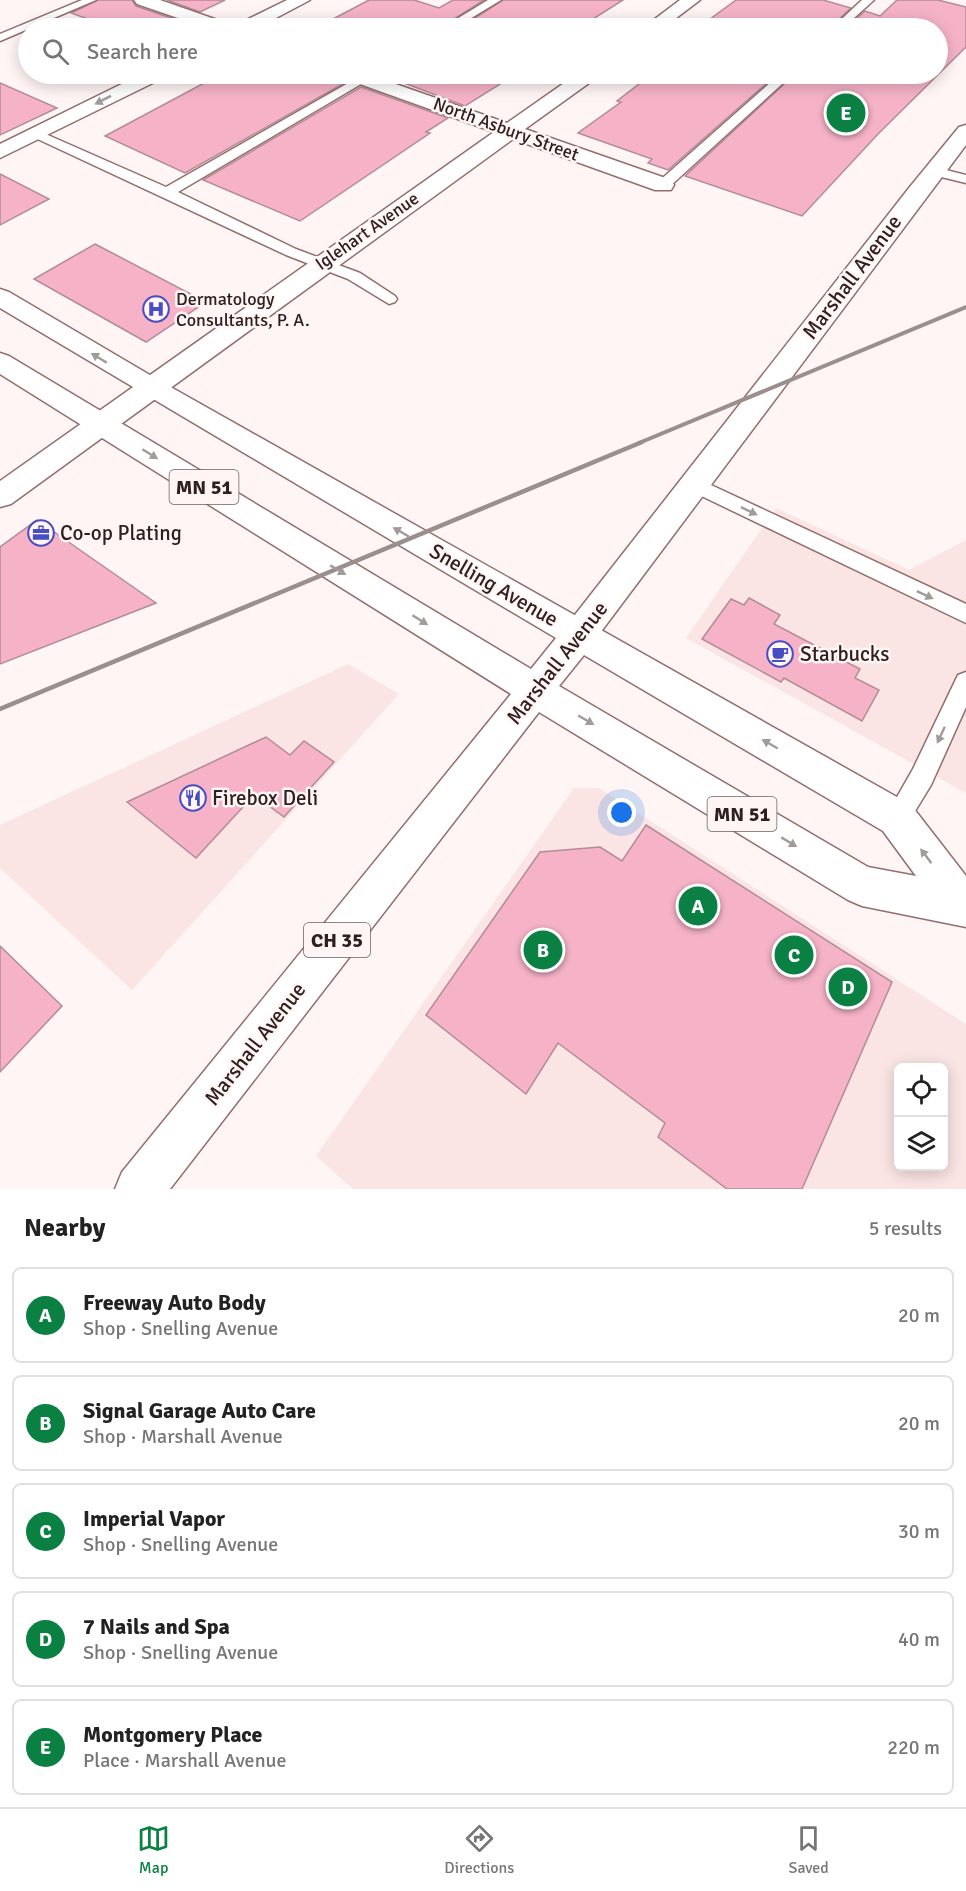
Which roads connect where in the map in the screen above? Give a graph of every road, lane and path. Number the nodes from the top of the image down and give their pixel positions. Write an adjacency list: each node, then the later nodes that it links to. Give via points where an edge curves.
1 (91, 0): 7 (lane)
2 (143, 0): 8 (street)
3 (301, 0): 9 (street)
4 (496, 0): 10 (lane)
5 (692, 0): 11 (street)
6 (869, 0): 12 (lane)
7 (49, 18)
8 (194, 18)
9 (264, 18)
10 (465, 18)
11 (666, 18)
12 (848, 18)
13 (18, 31): 14 (lane)
14 (0, 39)
15 (136, 84): 22 (street, one-way to 22)
16 (347, 84): 27 (lane)
17 (386, 84): 20 (street, North Asbury Street)
18 (575, 84): 20 (street, Iglehart Avenue)
19 (776, 84): 26 (lane)
20 (510, 130): 26 (street, North Asbury Street); 28 (street, Iglehart Avenue)
21 (966, 131): 24 (street, Marshall Avenue / CH 35)
22 (36, 135): 23 (street); 27 (lane)
23 (0, 152)
24 (934, 171): 25 (lane); 34 (street, Marshall Avenue / CH 35, via 864,258)
25 (966, 179)
26 (663, 185)
27 (167, 192): 28 (lane)
28 (321, 264): 30 (lane, via 354,276); 32 (street, Iglehart Avenue)
29 (0, 297): 32 (street, Snelling Avenue / MN 51, one-way to 29)
30 (389, 299)
31 (0, 362): 33 (street, Snelling Avenue / MN 51)
32 (150, 387): 33 (street, Iglehart Avenue); 37 (street, Snelling Avenue / MN 51, one-way to 32)
33 (100, 424): 35 (street, Iglehart Avenue); 39 (street, Snelling Avenue / MN 51, one-way to 39)
34 (696, 485): 36 (lane, one-way to 36); 37 (street, Marshall Avenue / CH 35)
35 (0, 496)
36 (966, 614)
37 (579, 635): 39 (street, Marshall Avenue / CH 35); 40 (street, Snelling Avenue / MN 51, one-way to 37)
38 (966, 682): 40 (lane, one-way to 40)
39 (536, 691): 41 (street, Snelling Avenue / MN 51, one-way to 41, via 862,886); 42 (street, Marshall Avenue / CH 35)
40 (897, 818): 41 (street, Snelling Avenue / MN 51, one-way to 40)
41 (963, 905)
42 (139, 1189)

